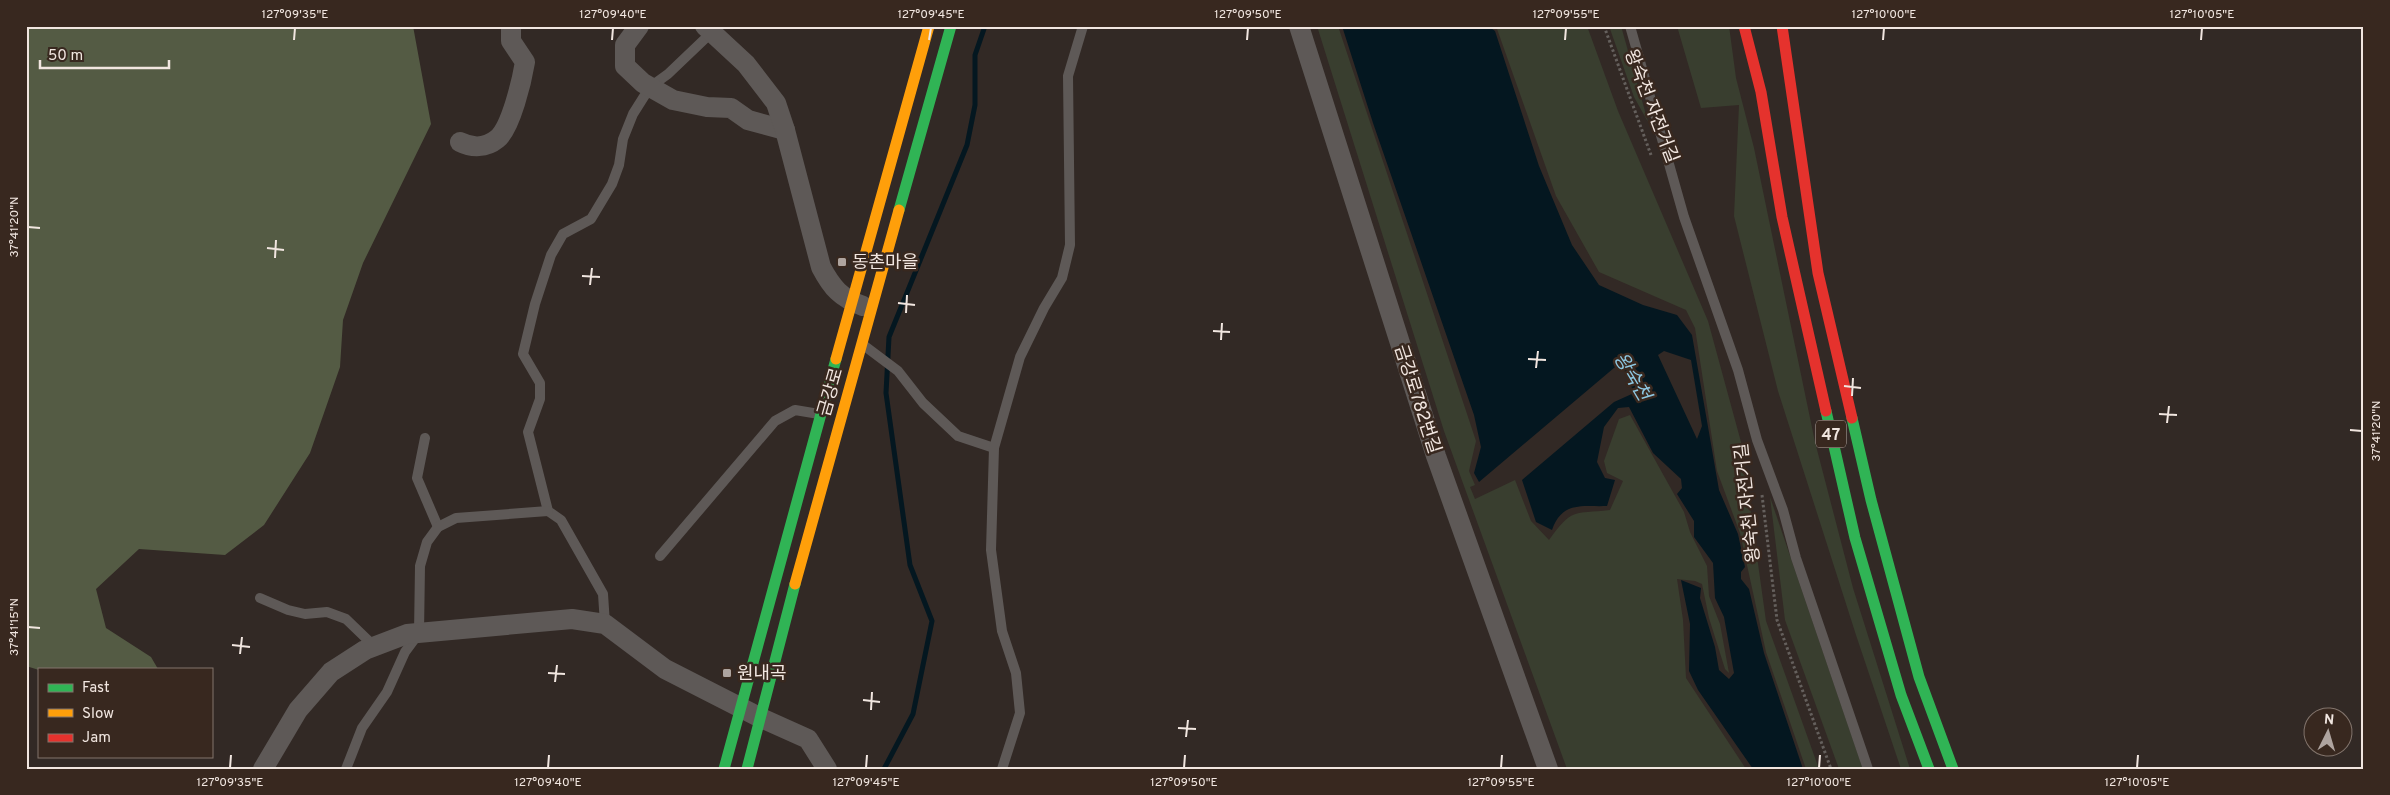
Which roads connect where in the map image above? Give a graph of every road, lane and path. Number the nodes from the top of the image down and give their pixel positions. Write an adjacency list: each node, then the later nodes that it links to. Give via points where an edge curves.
1 (511, 26): 16 (street, via 511,41 525,62 507,122 498,138 488,144 471,147)
2 (639, 26): 13 (street, via 625,45 625,66)
3 (929, 26): 18 (main road, 금강로)
4 (951, 26): 19 (main road, 금강로)
5 (1083, 26): 24 (lane, via 1068,76 1070,245 1062,278 1020,357)
6 (1299, 26): 41 (street, 금강로782번길, via 1436,456)
7 (1604, 26): 17 (path, 왕숙천 자전거길)
8 (1630, 26): 43 (lane, 왕숙천 자전거길, via 1690,235 1738,370 1757,440)
9 (1744, 26): 14 (main road)
10 (1755, 26): 14 (main road, 47)
11 (1782, 27): 45 (main road, 47, via 1820,282 1871,500 1919,676)
12 (708, 29): 13 (lane, via 668,74); 15 (street, via 746,64 776,103)
13 (650, 87): 15 (street, via 673,100 731,108 748,120); 26 (lane, via 626,130 612,184 591,219 563,234 551,254 526,340 523,354 540,383 540,399 528,432)
14 (1761, 92): 44 (main road, 47, via 1782,217 1855,538 1901,696)
15 (786, 130): 18 (street, via 821,267 831,286)
16 (460, 142)
17 (1653, 158)
18 (851, 302): 19 (street); 20 (main road, 금강로)
19 (872, 309): 21 (main road, 금강로)
20 (841, 338): 21 (lane); 22 (main road, 금강로)
21 (862, 344): 24 (lane, via 898,371 923,403 958,436); 34 (main road, 금강로)
22 (821, 414): 28 (lane, via 795,410 775,421); 33 (main road, 금강로)
23 (425, 438): 27 (lane, via 417,478)
24 (994, 448): 40 (lane, via 991,550 1002,631 1016,673 1020,713)
25 (1761, 487): 42 (path, 왕숙천 자전거길, via 1777,620)
26 (548, 511): 27 (lane, via 456,518); 30 (lane, via 561,520 603,594)
27 (438, 527): 31 (lane, via 427,542 420,566)
28 (660, 556)
29 (260, 598): 32 (lane, via 288,610 305,614 327,612 346,619)
30 (605, 624): 31 (street, via 572,619); 33 (street, via 665,669)
31 (419, 632): 32 (street); 36 (lane, via 387,692 362,728)
32 (374, 646): 35 (street, via 331,672 298,710)
33 (740, 708): 34 (street); 37 (main road, 금강로)
34 (759, 717): 38 (main road, 금강로); 39 (street, via 808,739)
35 (264, 769)
36 (346, 769)
37 (724, 769)
38 (746, 769)
39 (827, 769)
40 (1002, 769)
41 (1548, 769)
42 (1832, 769)
43 (1868, 769)
44 (1929, 769)
45 (1953, 769)

